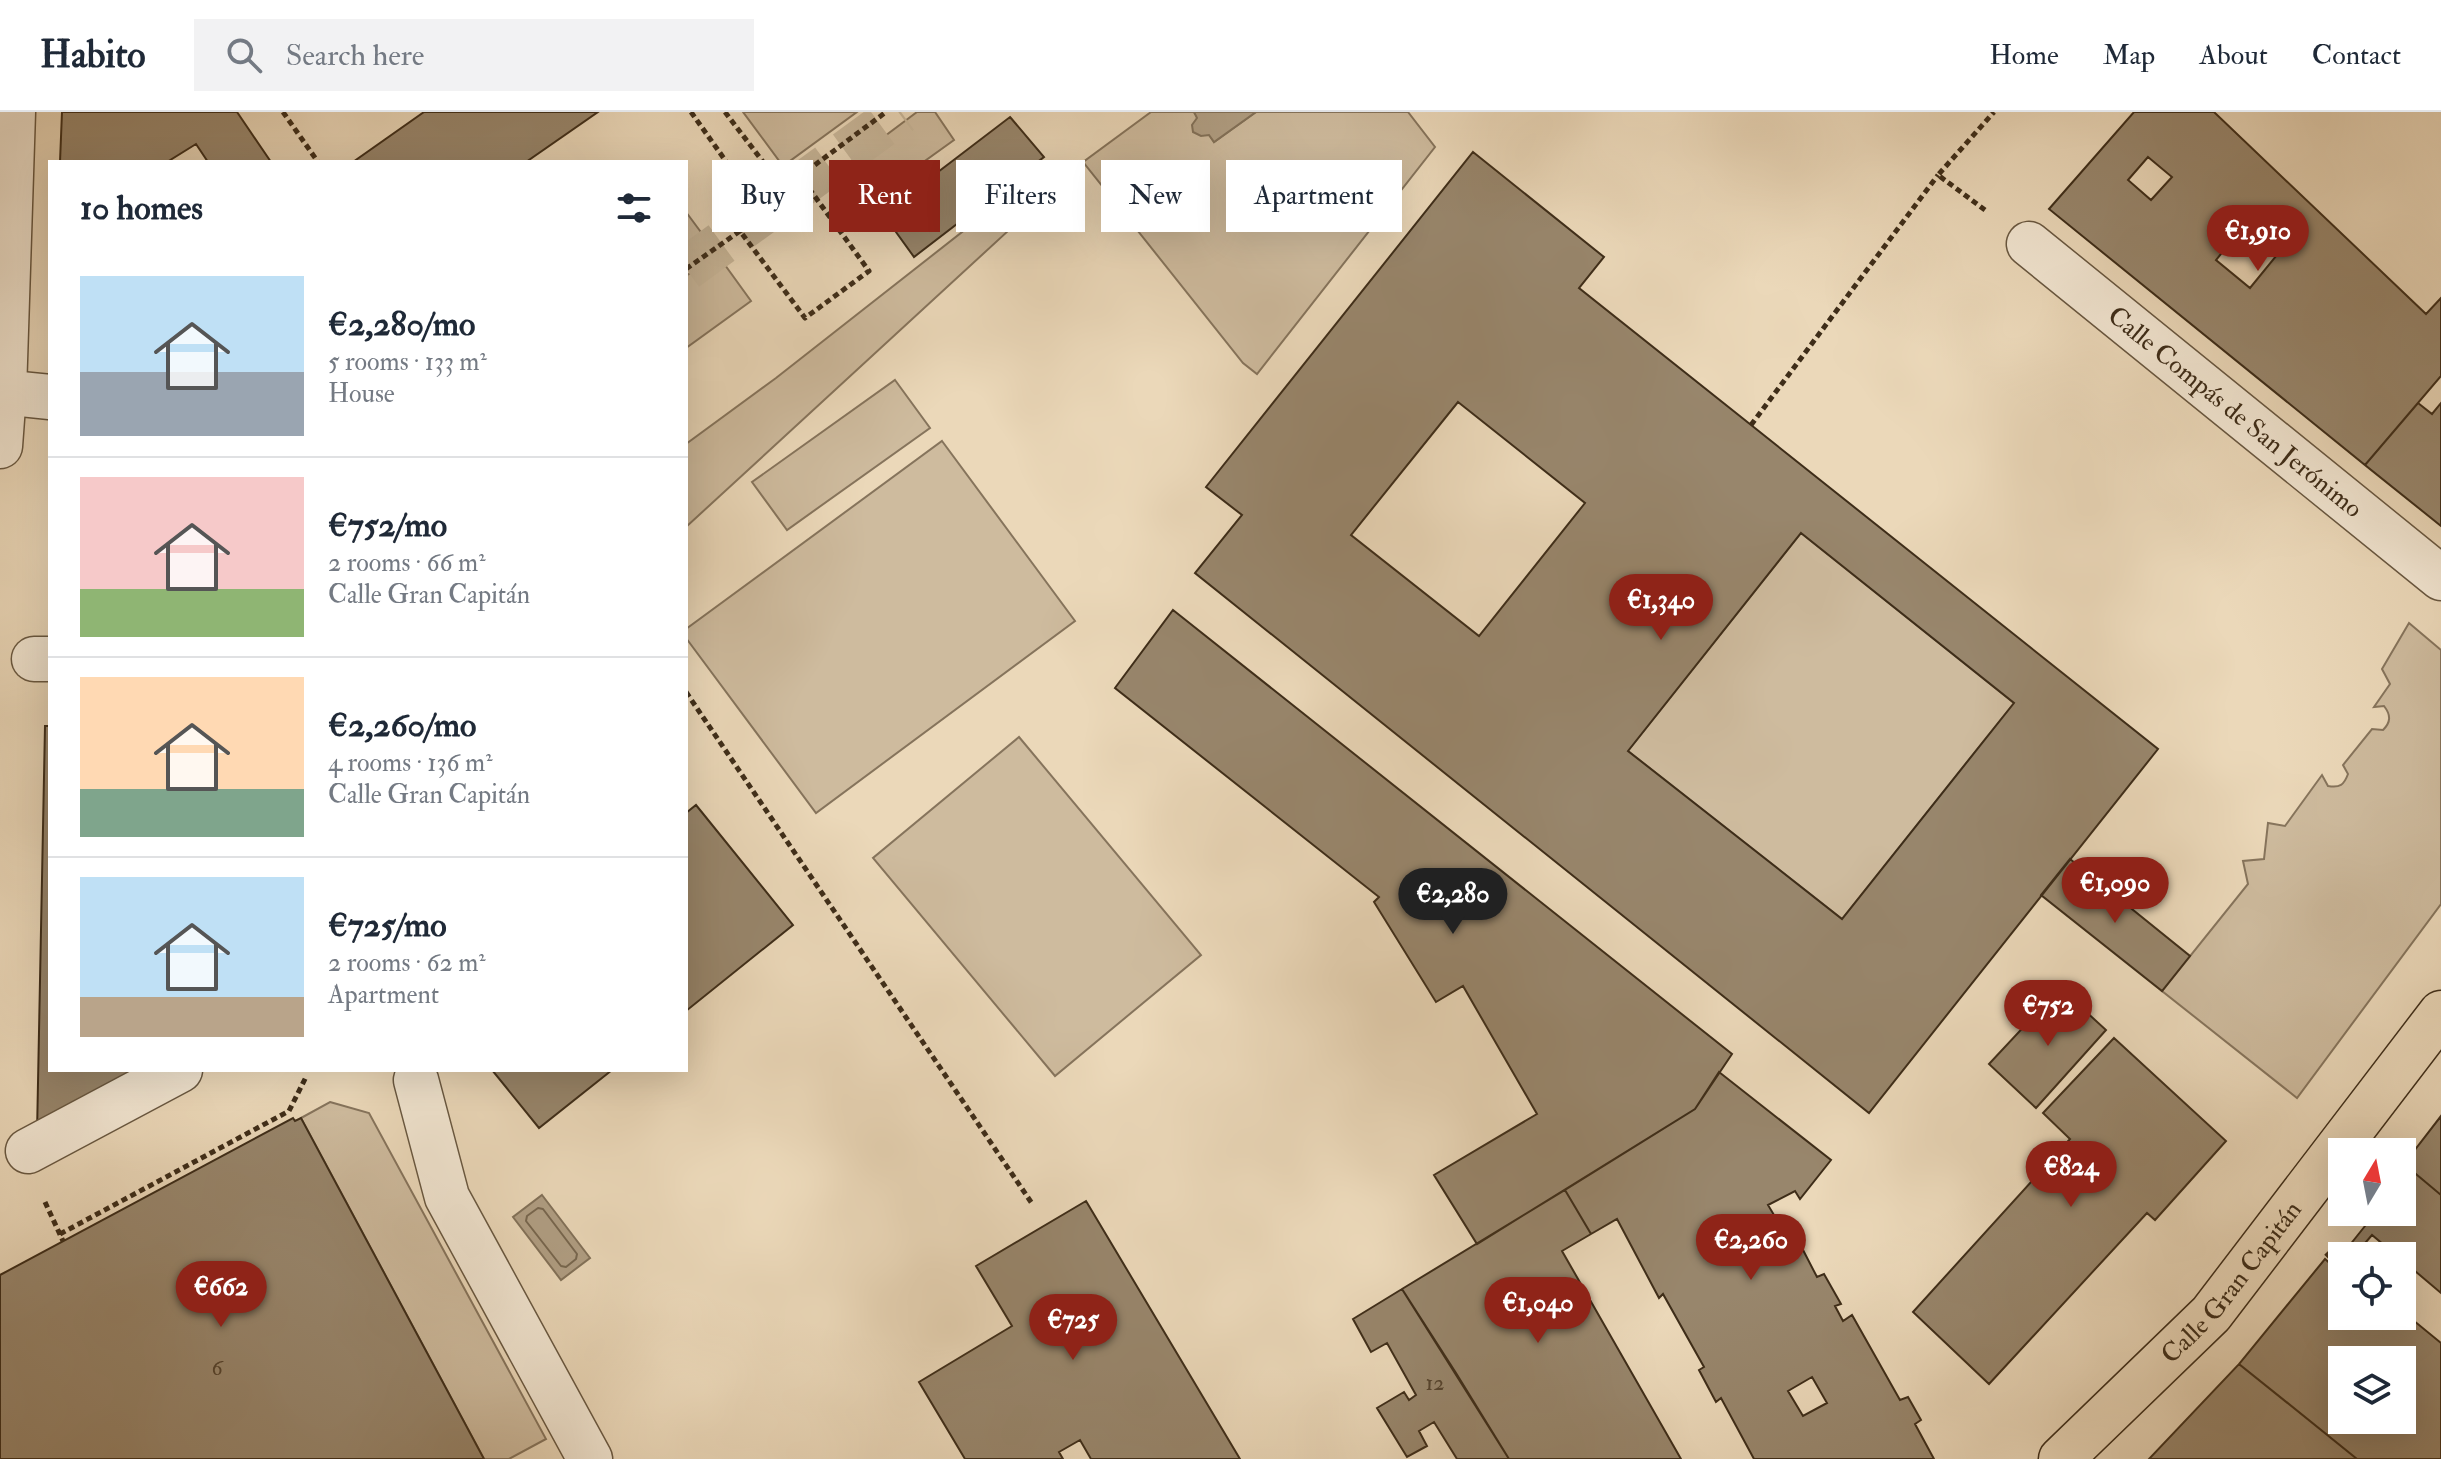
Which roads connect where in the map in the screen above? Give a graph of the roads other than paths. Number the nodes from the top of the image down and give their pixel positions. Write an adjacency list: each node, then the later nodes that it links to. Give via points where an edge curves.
1 (13, 112): 3 (street)
2 (2029, 244): 6 (street, Calle Compás de San Jerónimo)
3 (2, 392): 4 (street); 5 (street)
4 (48, 397)
5 (0, 446)
6 (2441, 578)
7 (2441, 1013): 12 (main road, Calle Gran Capitán, via 2211,1314)
8 (176, 1072): 10 (street)
9 (416, 1080): 11 (street, via 447,1197)
10 (28, 1151)
11 (590, 1459)
12 (2061, 1459)

